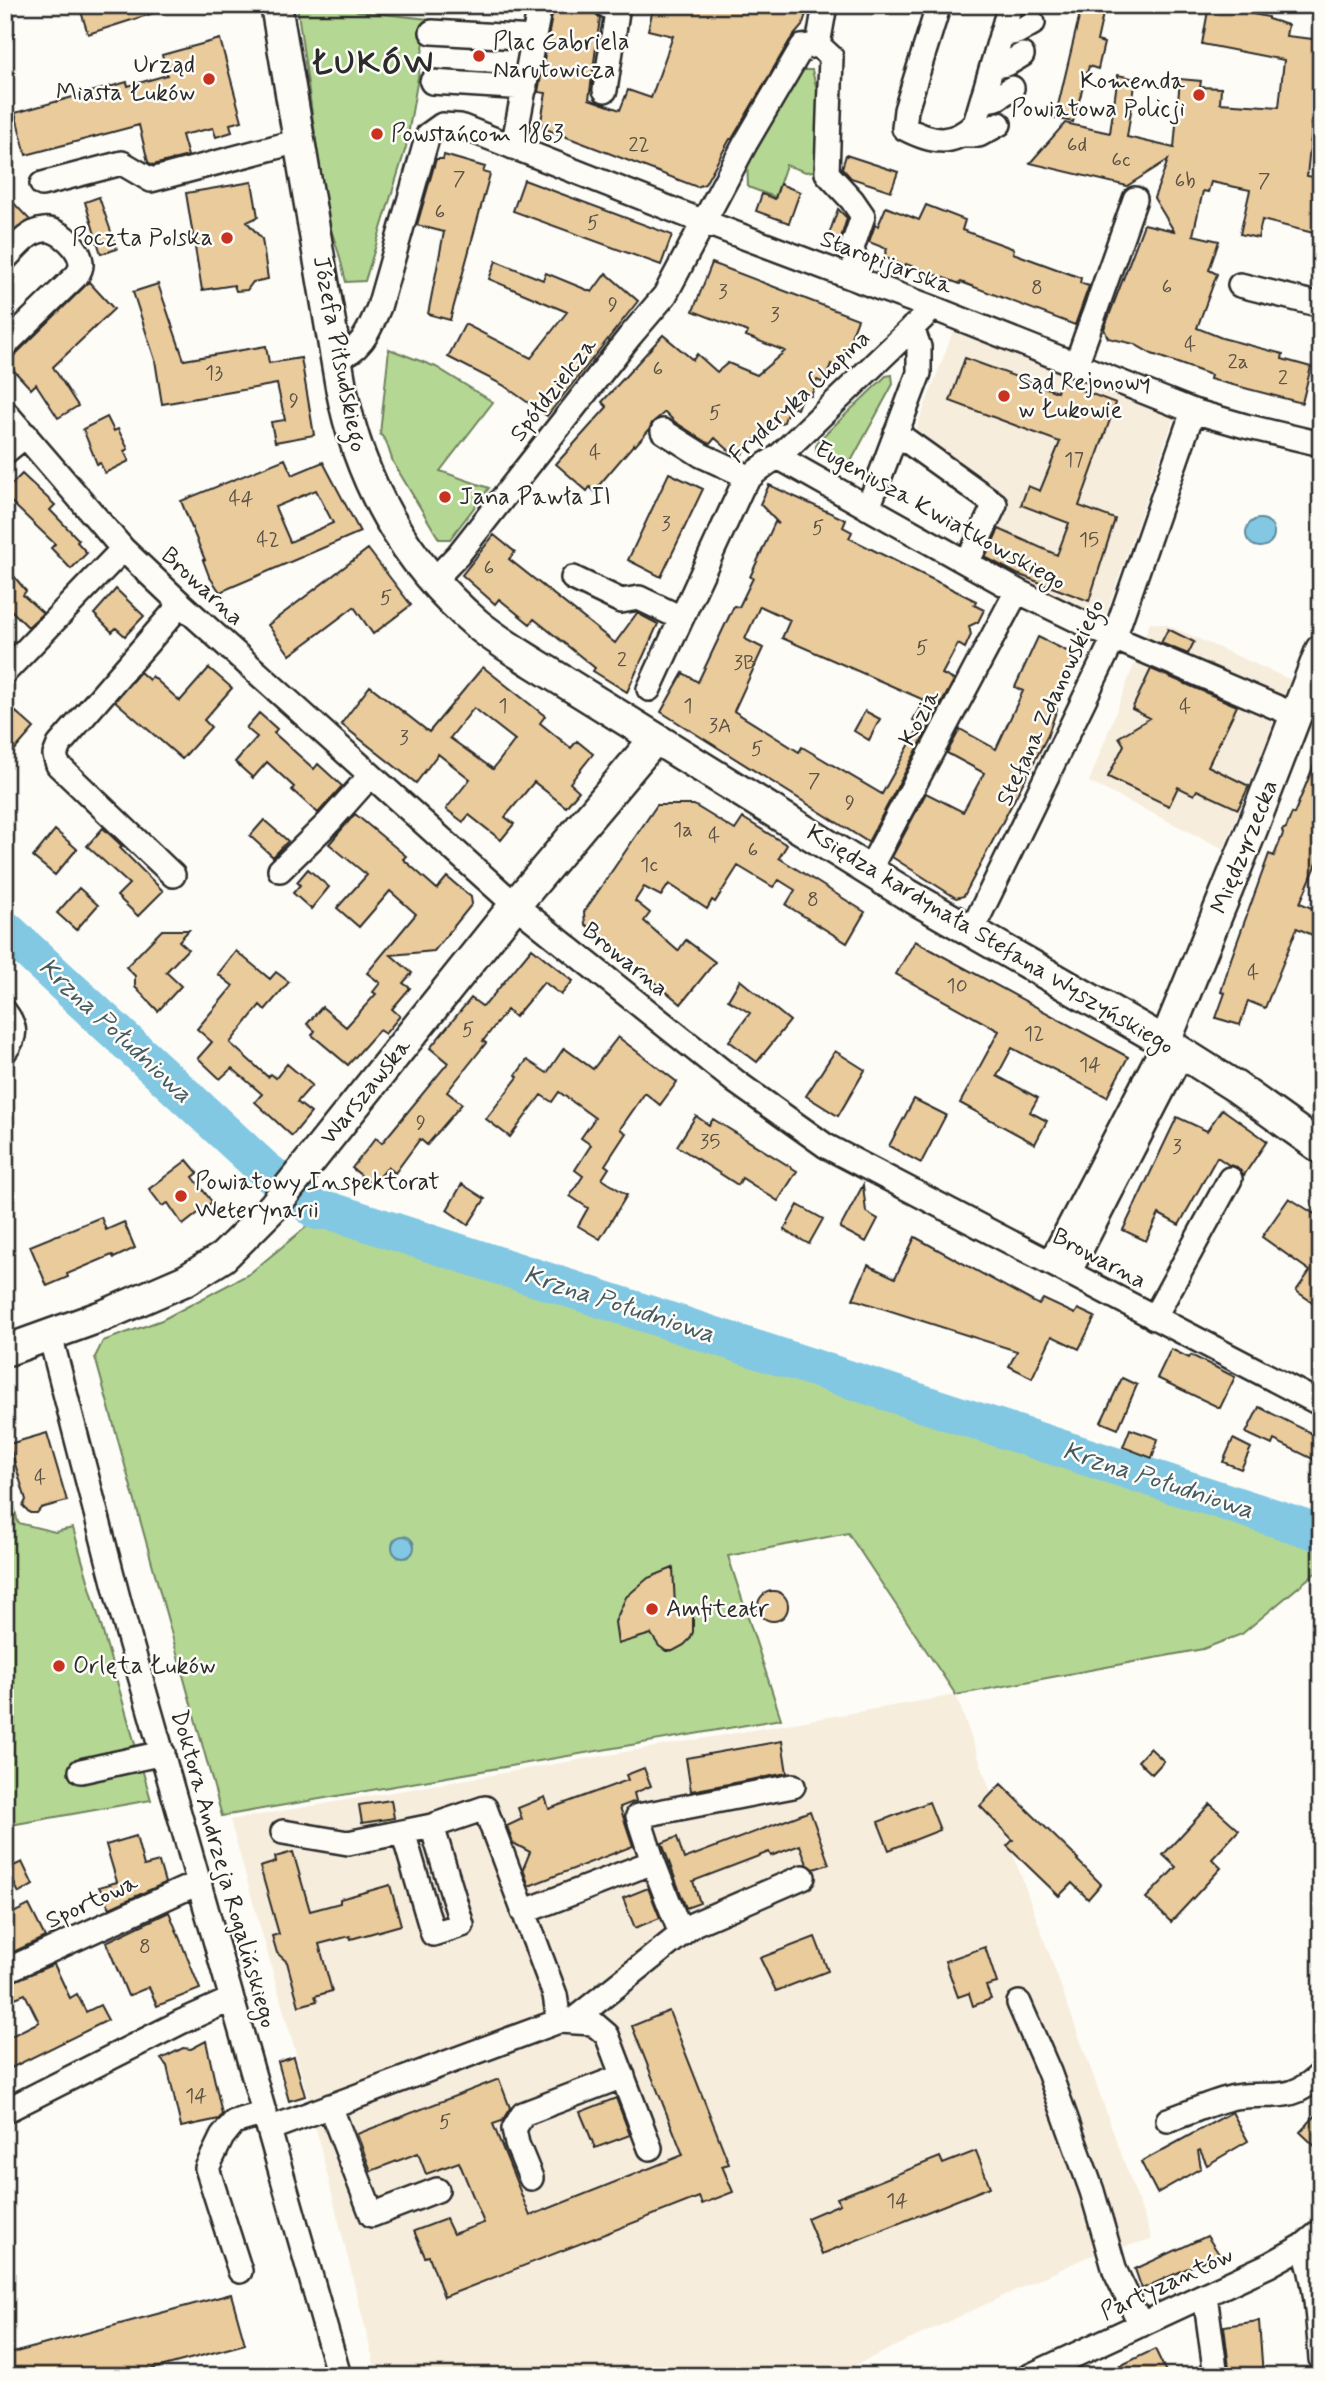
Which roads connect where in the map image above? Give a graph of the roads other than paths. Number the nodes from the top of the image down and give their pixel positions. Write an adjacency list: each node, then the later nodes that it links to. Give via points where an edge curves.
1 (276, 5): 21 (main road, Józefa Piłsudskiego)
2 (540, 5): 10 (street)
3 (825, 5): 11 (street)
4 (1010, 5): 9 (street)
5 (938, 6): 20 (street, via 904,128 923,138 946,141)
6 (615, 8): 17 (street)
7 (1032, 23): 9 (street)
8 (432, 32): 10 (street)
9 (1001, 35): 13 (street)
10 (534, 37): 15 (street)
11 (818, 45): 25 (street, Spółdzielcza, via 802,47); 27 (street, via 831,57 827,173 863,216 852,248)
12 (1022, 55): 13 (street)
13 (992, 66): 18 (street)
14 (432, 82): 15 (street)
15 (525, 88): 22 (street)
16 (1012, 88): 18 (street)
17 (606, 90)
18 (982, 101): 20 (street, via 975,124)
19 (999, 124): 20 (street, via 979,135)
20 (965, 135)
21 (299, 141): 23 (street, via 151,180 122,163); 33 (main road, Józefa Piłsudskiego)
22 (513, 147): 25 (street, Staropijarska); 33 (street, Staropijarska, via 460,126 442,125 428,135 379,307 361,343 350,354)
23 (42, 184)
24 (1135, 199): 34 (street)
25 (704, 222): 27 (street, Staropijarska); 48 (street, Spółdzielcza, via 665,295)
26 (5, 259): 32 (street, via 30,234 46,229 76,249 81,265 78,275)
27 (861, 281): 30 (street, Staropijarska)
28 (1240, 285): 29 (street)
29 (1321, 305)
30 (933, 308): 31 (street, Fryderyka Chopina); 34 (street, Staropijarska)
31 (912, 328): 38 (street, via 919,347 919,373); 42 (street, Fryderyka Chopina)
32 (5, 345)
33 (336, 358): 48 (main road, Józefa Piłsudskiego, via 352,437 369,483 400,537)
34 (1076, 365): 35 (street, Staropijarska)
35 (1193, 411): 40 (street, Staropijarska); 52 (street, Stefana Zdanowskiego)
36 (5, 412): 39 (street, Browarna)
37 (663, 430): 43 (street, via 701,455)
38 (896, 433): 44 (street); 46 (street, via 995,503)
39 (26, 435): 41 (street); 45 (street, Browarna)
40 (1321, 444)
41 (5, 452)
42 (778, 457): 43 (street, Fryderyka Chopina); 44 (street, Eugeniusza Kwiatkowskiego)
43 (749, 477): 51 (street, Fryderyka Chopina)
44 (868, 508): 46 (street, Eugeniusza Kwiatkowskiego)
45 (123, 549): 50 (street, Browarna); 54 (street)
46 (967, 563): 49 (street, Eugeniusza Kwiatkowskiego)
47 (573, 578): 51 (street, via 621,601 639,598)
48 (433, 581): 57 (main road, Józefa Piłsudskiego, via 499,640)
49 (1017, 591): 52 (street, Eugeniusza Kwiatkowskiego); 60 (street, Kozia)
50 (181, 604): 58 (street, Browarna); 61 (street, via 55,755 58,765)
51 (681, 618): 55 (street, Fryderyka Chopina)
52 (1114, 638): 56 (street, Eugeniusza Kwiatkowskiego); 63 (street, Stefana Zdanowskiego)
53 (1321, 650): 56 (main road, Międzyrzecka)
54 (5, 672)
55 (649, 689)
56 (1297, 716): 65 (main road, Międzyrzecka)
57 (655, 739): 60 (main road, Księdza kardynała Stefana Wyszyńskiego); 62 (main road, Warszawska)
58 (370, 776): 59 (street); 62 (street, Browarna)
59 (280, 870)
60 (869, 870): 63 (main road, Księdza kardynała Stefana Wyszyńskiego)
61 (173, 875)
62 (515, 905): 69 (street, Browarna, via 688,1045 826,1146); 71 (main road, Warszawska, via 245,1237 204,1270 164,1291)
63 (971, 932): 65 (main road, Księdza kardynała Stefana Wyszyńskiego)
64 (5, 1012): 66 (street, via 15,1027 15,1037)
65 (1173, 1047): 67 (main road, Księdza kardynała Stefana Wyszyńskiego); 69 (street)
66 (5, 1051)
67 (1321, 1148)
68 (1230, 1179): 70 (street)
69 (1059, 1268): 70 (street, Browarna)
70 (1154, 1318): 73 (street, Browarna)
71 (50, 1335): 72 (main road, Warszawska); 74 (street, Doktora Andrzeja Rogalińskiego)
72 (5, 1351)
73 (1321, 1404)
74 (163, 1753): 75 (street); 82 (street, Doktora Andrzeja Rogalińskiego)
75 (81, 1771)
76 (793, 1786): 80 (street, via 638,1816)
77 (432, 1826): 79 (street); 79 (street, via 462,1925 433,1934); 83 (street, via 485,1808)
78 (283, 1832): 79 (street, via 348,1843)
79 (403, 1832)
80 (653, 1862): 83 (street); 84 (street)
81 (803, 1877): 84 (street, via 694,1924)
82 (200, 1882): 85 (street, Sportowa); 86 (street, Doktora Andrzeja Rogalińskiego)
83 (523, 1912): 88 (street)
84 (681, 1934): 88 (street)
85 (5, 1971)
86 (233, 1999): 92 (street); 94 (street, Doktora Andrzeja Rogalińskiego)
87 (1019, 2003): 102 (street, via 1049,2071 1115,2272)
88 (565, 2021): 90 (street, via 593,2024 607,2035); 91 (street)
89 (1321, 2074): 93 (street, via 1309,2085 1280,2097 1235,2098)
90 (623, 2076): 95 (street); 96 (street, via 523,2114 514,2129)
91 (330, 2106): 94 (street); 97 (street, via 372,2215)
92 (5, 2111)
93 (1168, 2120)
94 (267, 2121): 100 (street, via 234,2122 207,2168); 104 (street, Doktora Andrzeja Rogalińskiego)
95 (650, 2148)
96 (531, 2178)
97 (437, 2190)
98 (1321, 2231): 99 (street, Partyzantów)
99 (1303, 2246): 101 (street, Partyzantów); 103 (street, via 1314,2282)
100 (240, 2272)
101 (1205, 2295): 102 (street, Partyzantów); 106 (street)
102 (1141, 2325): 105 (street, Partyzantów)
103 (1321, 2359)
104 (339, 2376)
105 (1030, 2376)
106 (1216, 2376)

